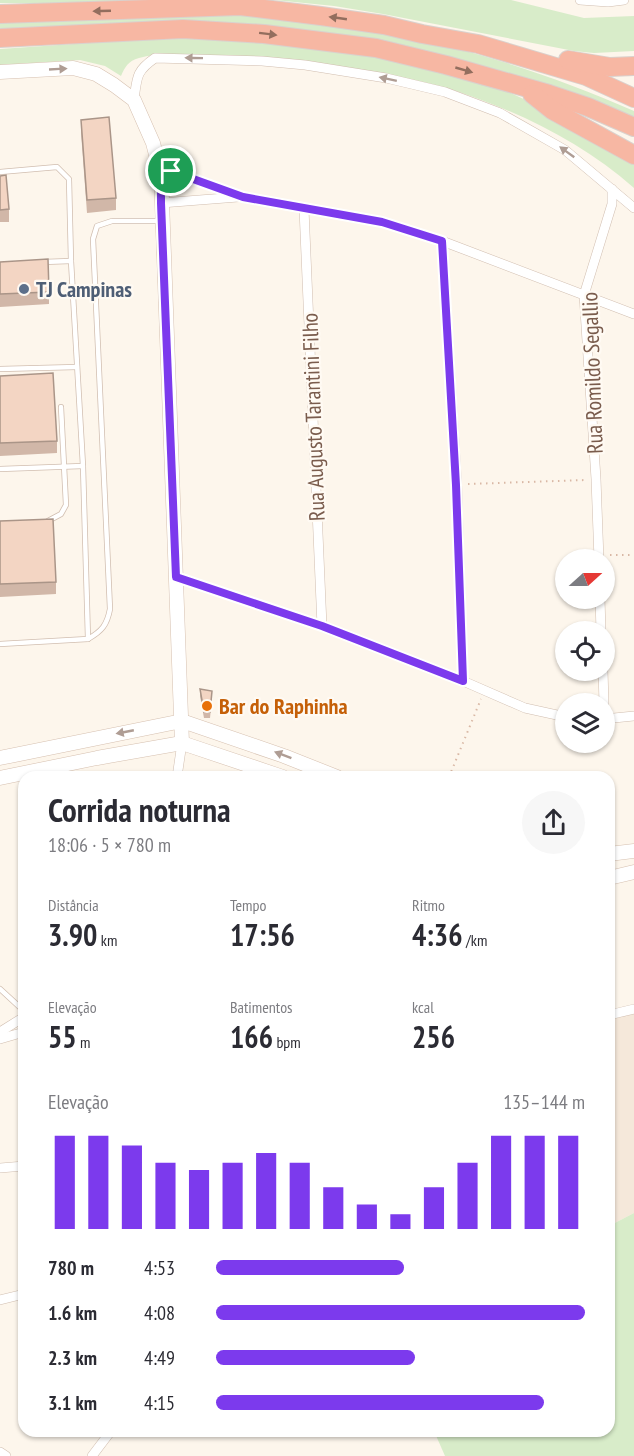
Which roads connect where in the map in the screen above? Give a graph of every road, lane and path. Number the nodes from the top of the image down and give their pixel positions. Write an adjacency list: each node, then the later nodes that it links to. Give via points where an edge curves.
1 (580, 0): 2 (street)
2 (624, 0)
3 (0, 14): 5 (highway, one-way to 3, via 355,20 240,6)
4 (0, 38): 8 (highway, one-way to 8, via 183,29 255,33 376,48)
5 (478, 44): 6 (highway, via 591,65); 9 (highway, via 586,76)
6 (634, 66)
7 (0, 72): 10 (street, one-way to 10, via 73,68 96,74)
8 (524, 87): 11 (highway, via 588,107); 12 (highway, via 552,110)
9 (634, 98)
10 (134, 100): 14 (street, via 153,143); 15 (street, one-way to 10, via 565,150 500,113 445,92 386,78 262,61 155,58 142,68)
11 (634, 127)
12 (634, 155)
13 (0, 172): 22 (lane, via 57,167 69,179)
14 (161, 174): 16 (street, via 171,171); 17 (street)
15 (612, 189): 19 (street); 24 (street, Rua Romildo Segallio, via 612,204)
16 (243, 197): 17 (street); 18 (street)
17 (161, 203): 20 (street)
18 (304, 208): 21 (street, via 382,222); 39 (street, Rua Augusto Tarantini Filho)
19 (634, 208)
20 (162, 221): 38 (street); 40 (lane, via 112,221 97,226 93,239 110,609 108,623)
21 (442, 241): 24 (street); 33 (street)
22 (71, 261): 23 (lane); 26 (lane)
23 (37, 262)
24 (584, 295): 25 (street); 32 (street, Rua Romildo Segallio)
25 (634, 314)
26 (76, 367): 27 (lane); 29 (lane)
27 (0, 369)
28 (61, 407): 30 (lane)
29 (83, 466): 30 (lane); 40 (lane)
30 (64, 467): 31 (lane); 34 (lane, via 66,505 61,514 49,521)
31 (0, 470)
32 (596, 479): 33 (path); 35 (street, Rua Romildo Segallio)
33 (456, 485): 42 (street)
34 (39, 521)
35 (599, 549)
36 (634, 555): 37 (path)
37 (615, 557)
38 (176, 577): 39 (street); 47 (street)
39 (322, 626): 42 (street)
40 (88, 639): 41 (lane)
41 (0, 644)
42 (463, 681): 44 (street, via 525,708)
43 (484, 691): 54 (path)
44 (555, 715)
45 (634, 716): 46 (street)
46 (615, 718)
47 (182, 721): 48 (street); 49 (street, one-way to 49); 53 (street, one-way to 47)
48 (182, 743): 50 (street); 51 (street); 52 (street)
49 (0, 758)
50 (34, 771)
51 (178, 771)
52 (265, 771)
53 (321, 771)
54 (451, 771)
55 (18, 774): 56 (street)
56 (0, 778)
57 (634, 851): 58 (street)
58 (615, 853)
59 (634, 872): 60 (street)
60 (615, 877)
61 (0, 989): 62 (lane)
62 (18, 1006)
63 (634, 1009): 64 (street)
64 (615, 1014)
65 (18, 1021): 66 (street)
66 (0, 1032)
67 (18, 1034): 68 (street)
68 (0, 1039)
69 (18, 1166): 70 (street)
70 (0, 1168)
71 (18, 1296): 72 (street)
72 (0, 1300)
73 (106, 1437): 76 (street)
74 (0, 1452): 75 (street)
75 (6, 1456)
76 (92, 1456)

